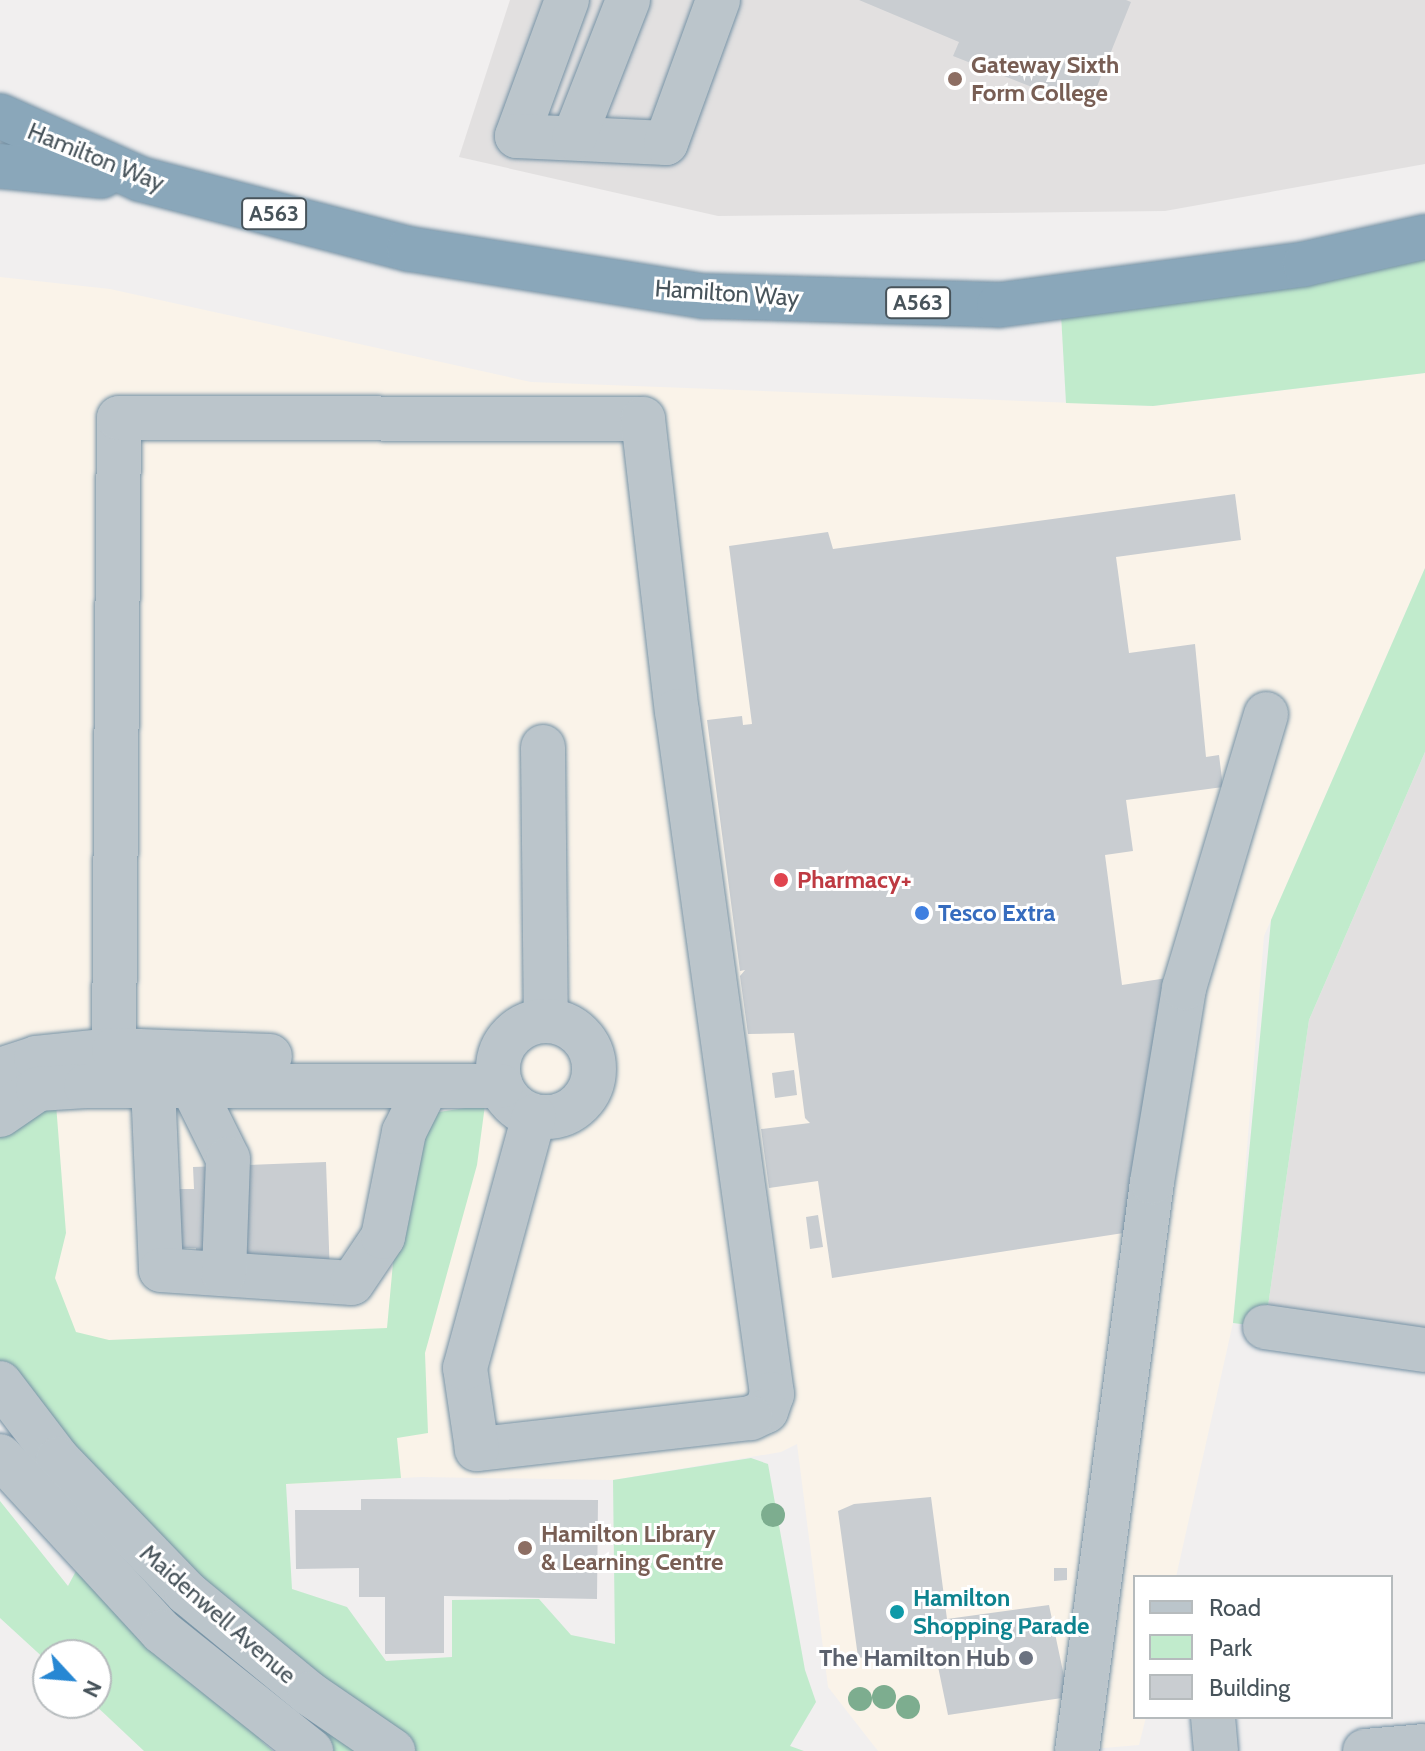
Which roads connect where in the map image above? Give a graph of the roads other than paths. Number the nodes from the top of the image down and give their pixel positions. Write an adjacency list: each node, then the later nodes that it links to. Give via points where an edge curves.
1 (567, 0): 5 (street, via 517,136)
2 (628, 0): 5 (street)
3 (718, 0): 5 (street, via 666,143)
4 (0, 116): 7 (highway, Hamilton Way)
5 (574, 138)
6 (0, 166): 7 (highway)
7 (140, 179): 8 (highway, Hamilton Way / A563, via 409,249 703,296 999,305 1305,264)
8 (1425, 237)
9 (1266, 714): 28 (street, via 1184,988 1152,1182)
10 (543, 747): 11 (street)
11 (546, 1021): 14 (street, via 519,1029); 18 (street, via 579,1033 589,1046 594,1077 579,1105 566,1114)
12 (114, 1050): 13 (street, via 36,1058); 14 (street, via 472,1059); 18 (street, via 119,418 643,419 679,723 772,1394 766,1411 751,1418 477,1449 465,1368)
13 (0, 1070)
14 (500, 1070): 16 (street); 18 (street, via 508,1100)
15 (172, 1086): 16 (street); 17 (street, via 38,1089); 19 (street, via 228,1159); 19 (street, via 161,1270)
16 (427, 1086): 19 (street, via 404,1132 383,1237 352,1283)
17 (0, 1115)
18 (534, 1116)
19 (224, 1274)
20 (1265, 1327): 21 (street)
21 (1425, 1350)
22 (0, 1383): 27 (street, Maidenwell Avenue, via 58,1459 187,1593 310,1694)
23 (0, 1456): 26 (street, Maidenwell Avenue, via 162,1632)
24 (1213, 1719): 29 (street)
25 (1425, 1746): 30 (street)
26 (311, 1751)
27 (393, 1751)
28 (1077, 1751)
29 (1216, 1751)
30 (1365, 1751)

